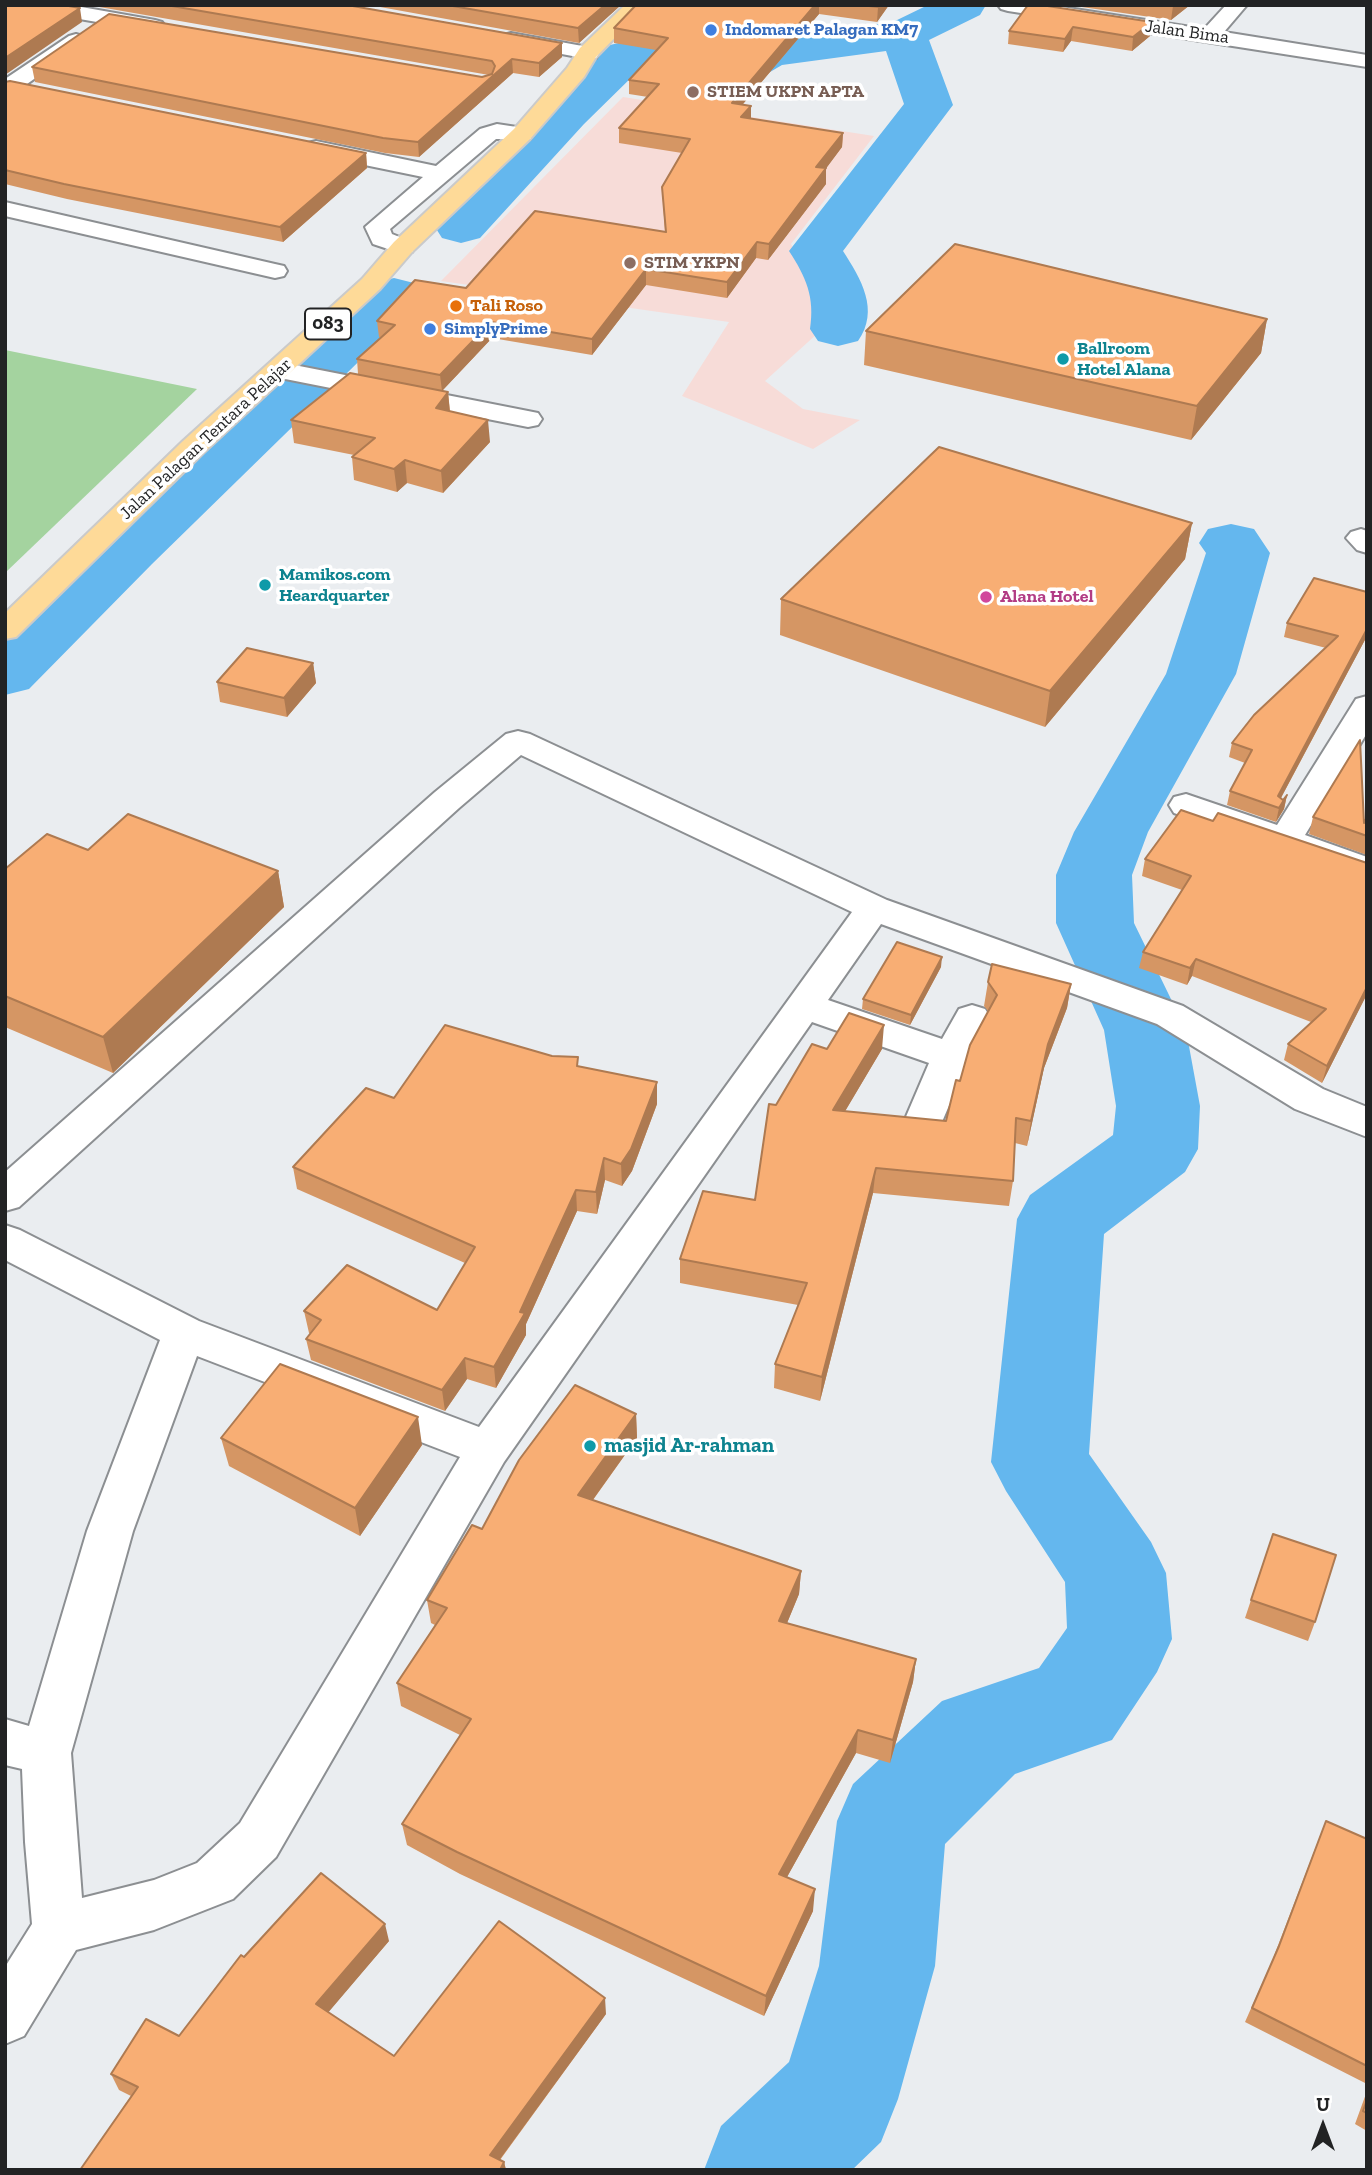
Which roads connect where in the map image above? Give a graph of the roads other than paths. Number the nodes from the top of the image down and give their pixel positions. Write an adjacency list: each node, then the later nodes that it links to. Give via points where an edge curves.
1 (33, 5): 6 (street)
2 (638, 5): 11 (main road, Jalan Palagan Tentara Pelajar / 083)
3 (1007, 5): 5 (street, Jalan Bima)
4 (1237, 5): 8 (street)
5 (1069, 10): 8 (street, Jalan Bima)
6 (107, 18): 7 (street); 14 (street)
7 (174, 30)
8 (1210, 35): 12 (street, Jalan Bima)
9 (495, 37): 11 (street)
10 (1367, 39): 12 (street)
11 (588, 53): 16 (main road, Jalan Palagan Tentara Pelajar / 083)
12 (1341, 57): 13 (street, Jalan Bima)
13 (1367, 61)
14 (7, 87): 15 (street)
15 (36, 91)
16 (522, 134): 18 (street, via 488,134); 20 (main road, Jalan Palagan Tentara Pelajar / 083)
17 (290, 143): 18 (street)
18 (438, 173): 20 (street, via 377,227 382,239)
19 (5, 209): 21 (street)
20 (403, 247): 22 (main road, Jalan Palagan Tentara Pelajar / 083, via 371,284)
21 (275, 271)
22 (279, 370): 23 (street); 24 (main road, Jalan Palagan Tentara Pelajar / 083)
23 (528, 419)
24 (5, 630)
25 (1367, 706): 27 (street)
26 (1186, 805): 27 (street)
27 (1285, 840): 28 (street)
28 (1367, 869)
29 (874, 908): 30 (street); 34 (street, via 1170,1015 1309,1099); 35 (street, via 518,741)
30 (806, 1006): 32 (street); 38 (street)
31 (972, 1018): 32 (street)
32 (951, 1056): 33 (street)
33 (925, 1119)
34 (1367, 1123)
35 (5, 1196)
36 (5, 1241): 37 (street)
37 (184, 1333): 38 (street); 39 (street)
38 (488, 1449): 40 (street, via 258,1840 215,1881 154,1905)
39 (26, 1748): 40 (street, via 50,1842)
40 (59, 1929): 41 (street)
41 (5, 2017)

